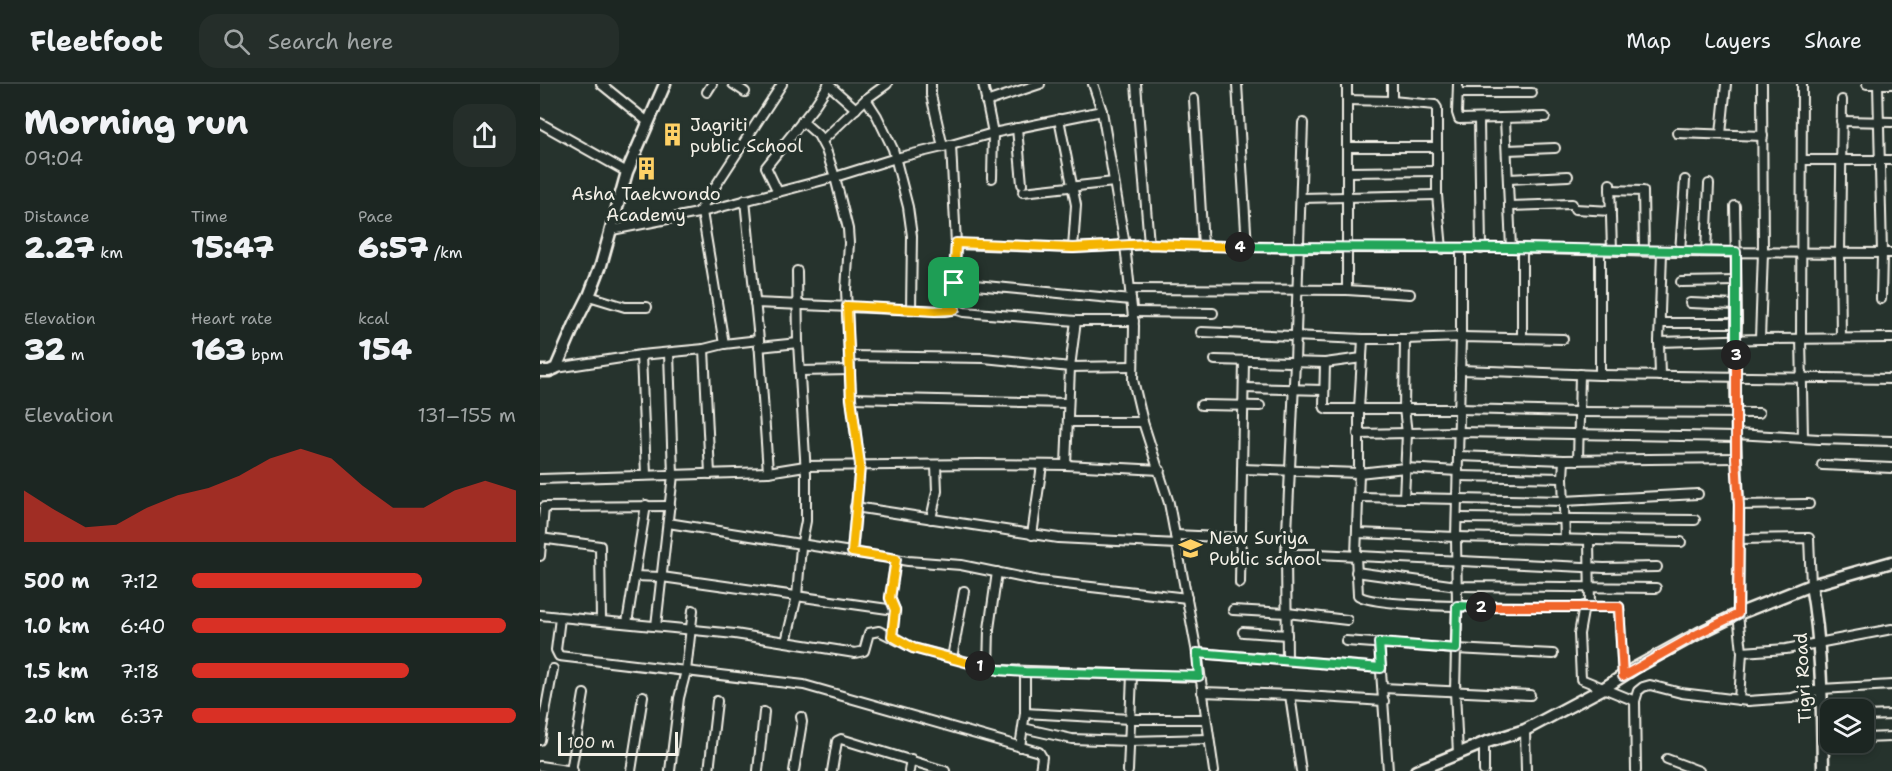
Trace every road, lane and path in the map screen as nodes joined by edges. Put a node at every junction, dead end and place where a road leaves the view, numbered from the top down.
1 (601, 84) edge
2 (665, 84) edge
3 (712, 84) edge
4 (733, 84) edge
5 (782, 84) edge
6 (829, 84) edge
7 (887, 84) edge
8 (931, 84) edge
9 (983, 84) edge
10 (1040, 84) edge
11 (1094, 84) edge
12 (1136, 84) edge
13 (1237, 84) edge
14 (1347, 84) edge
15 (1392, 84) edge
16 (1458, 84) edge
17 (1726, 84) edge
18 (1762, 84) edge
19 (1802, 84) edge
20 (1867, 84) edge
21 (1878, 84) edge
22 (1892, 84) edge
23 (707, 92) dead end
24 (745, 92) dead end
25 (1458, 93) junction
26 (1532, 93) dead end
27 (866, 99) junction
28 (1194, 99) dead end
29 (1347, 100) junction
30 (1842, 100) dead end
31 (1392, 101) junction
32 (986, 102) junction
33 (856, 109) junction
34 (1102, 111) junction
35 (1545, 117) dead end
36 (1059, 119) junction
37 (1506, 119) junction
38 (1479, 120) junction
39 (1841, 120) junction
40 (802, 121) junction
41 (648, 122) junction
42 (1878, 122) junction
43 (1892, 122) edge
44 (540, 123) edge
45 (1303, 123) dead end
46 (1017, 128) junction
47 (993, 133) junction
48 (1677, 133) dead end
49 (1721, 134) junction
50 (1763, 136) junction
51 (822, 141) junction
52 (947, 146) junction
53 (1347, 147) junction
54 (1437, 147) junction
55 (1555, 148) dead end
56 (1507, 150) junction
57 (896, 158) junction
58 (1802, 160) junction
59 (1841, 160) junction
60 (1880, 160) junction
61 (1892, 160) edge
62 (1437, 171) junction
63 (627, 172) junction
64 (1347, 172) junction
65 (1568, 176) dead end
66 (835, 177) junction
67 (992, 178) dead end
68 (1509, 179) junction
69 (1685, 180) dead end
70 (1114, 182) junction
71 (1709, 184) dead end
72 (1073, 188) junction
73 (778, 192) junction
74 (1437, 195) junction
75 (1347, 196) junction
76 (1301, 198) junction
77 (745, 200) junction
78 (1509, 206) junction
79 (1735, 206) dead end
80 (1611, 211) junction
81 (700, 213) junction
82 (612, 230) junction
83 (956, 243) junction
84 (1149, 244) junction
85 (1125, 245) junction
86 (1203, 246) junction
87 (1247, 247) junction
88 (1348, 247) junction
89 (1073, 248) junction
90 (1299, 248) junction
91 (1511, 248) junction
92 (1442, 249) junction
93 (1461, 249) junction
94 (1481, 249) junction
95 (1522, 249) junction
96 (1600, 250) junction
97 (1612, 250) junction
98 (1644, 251) junction
99 (1662, 252) junction
100 (1680, 252) junction
101 (1706, 252) junction
102 (1736, 252) junction
103 (1762, 252) junction
104 (1801, 252) junction
105 (1840, 253) junction
106 (1882, 253) junction
107 (1892, 253) edge
108 (797, 271) dead end
109 (1736, 281) junction
110 (1681, 282) dead end
111 (954, 283) junction
112 (1130, 289) junction
113 (1298, 290) junction
114 (1347, 290) junction
115 (1410, 294) dead end
116 (589, 296) junction
117 (1881, 299) dead end
118 (1131, 300) junction
119 (755, 303) junction
120 (1690, 303) dead end
121 (797, 304) junction
122 (1736, 305) junction
123 (847, 306) junction
124 (647, 307) dead end
125 (955, 309) junction
126 (910, 310) junction
127 (1133, 312) junction
128 (1213, 313) dead end
129 (1076, 321) junction
130 (1134, 321) junction
131 (1737, 322) junction
132 (1661, 323) junction
133 (1201, 332) dead end
134 (1296, 335) junction
135 (1461, 337) junction
136 (1522, 338) junction
137 (1801, 338) junction
138 (1841, 338) junction
139 (1892, 338) edge
140 (1363, 339) junction
141 (1406, 339) junction
142 (1563, 339) dead end
143 (1760, 339) junction
144 (1737, 340) junction
145 (1659, 342) junction
146 (724, 344) junction
147 (759, 344) junction
148 (798, 344) junction
149 (704, 349) junction
150 (669, 353) junction
151 (641, 355) junction
152 (849, 356) junction
153 (1362, 358) junction
154 (1215, 360) dead end
155 (1244, 361) junction
156 (1295, 362) junction
157 (1325, 363) junction
158 (1132, 366) junction
159 (1070, 367) junction
160 (556, 368) junction
161 (850, 370) junction
162 (1460, 370) junction
163 (540, 371) edge
164 (800, 371) junction
165 (1580, 374) junction
166 (1600, 375) junction
167 (1660, 376) junction
168 (1734, 378) junction
169 (1801, 379) junction
170 (1892, 379) edge
171 (1244, 388) junction
172 (1294, 390) junction
173 (1324, 390) junction
174 (851, 398) junction
175 (1068, 403) junction
176 (1201, 405) dead end
177 (1243, 405) junction
178 (1260, 406) dead end
179 (1404, 409) junction
180 (1459, 409) junction
181 (1359, 410) junction
182 (1578, 412) junction
183 (1736, 413) junction
184 (1759, 413) dead end
185 (1069, 422) junction
186 (1143, 422) junction
187 (1458, 432) junction
188 (1407, 433) junction
189 (1359, 434) junction
190 (1578, 435) junction
191 (1736, 436) junction
192 (1803, 438) junction
193 (1892, 441) edge
194 (1458, 456) junction
195 (1736, 458) junction
196 (1564, 460) junction
197 (1578, 460) junction
198 (860, 465) junction
199 (936, 465) junction
200 (1042, 465) junction
201 (1066, 465) junction
202 (1822, 465) dead end
203 (805, 466) junction
204 (1405, 468) junction
205 (1892, 468) edge
206 (1242, 469) junction
207 (1160, 470) junction
208 (1291, 470) junction
209 (768, 472) junction
210 (1359, 473) junction
211 (1458, 473) junction
212 (710, 474) junction
213 (646, 475) junction
214 (673, 475) junction
215 (1563, 478) junction
216 (540, 479) edge
217 (1698, 494) dead end
218 (1359, 497) junction
219 (1404, 498) junction
220 (1458, 500) junction
221 (1564, 501) junction
222 (1809, 504) dead end
223 (646, 505) junction
224 (1739, 505) junction
225 (670, 506) junction
226 (542, 507) edge
227 (855, 507) junction
228 (1457, 518) junction
229 (931, 519) junction
230 (1564, 519) junction
231 (1695, 520) dead end
232 (668, 523) junction
233 (1357, 533) junction
234 (1032, 535) junction
235 (1175, 535) junction
236 (1456, 537) junction
237 (541, 538) edge
238 (1241, 538) junction
239 (1565, 539) junction
240 (1589, 539) junction
241 (1739, 539) junction
242 (1681, 542) dead end
243 (802, 544) junction
244 (1177, 544) junction
245 (852, 552) junction
246 (1286, 554) junction
247 (540, 556) edge
248 (1356, 556) junction
249 (896, 559) junction
250 (1457, 561) junction
251 (1892, 562) edge
252 (1590, 567) junction
253 (1657, 567) dead end
254 (997, 572) junction
255 (1356, 573) junction
256 (634, 576) junction
257 (662, 577) junction
258 (1240, 583) dead end
259 (1811, 585) junction
260 (1457, 586) junction
261 (1590, 588) junction
262 (1656, 588) dead end
263 (964, 591) dead end
264 (797, 596) junction
265 (1187, 598) junction
266 (1457, 606) junction
267 (1587, 606) junction
268 (693, 610) dead end
269 (895, 610) junction
270 (1233, 610) dead end
271 (1287, 613) junction
272 (1738, 614) junction
273 (540, 615) edge
274 (560, 618) junction
275 (601, 620) junction
276 (1347, 620) dead end
277 (627, 623) junction
278 (656, 626) junction
279 (690, 629) junction
280 (1892, 629) edge
281 (1243, 632) dead end
282 (1287, 635) junction
283 (892, 636) junction
284 (1346, 640) dead end
285 (786, 642) junction
286 (1379, 643) junction
287 (1818, 644) junction
288 (1456, 649) junction
289 (1742, 652) junction
290 (1197, 653) junction
291 (1553, 654) dead end
292 (952, 658) junction
293 (1287, 660) junction
294 (1381, 668) junction
295 (553, 669) dead end
296 (988, 669) junction
297 (686, 671) junction
298 (1025, 672) junction
299 (1132, 675) junction
300 (1199, 676) junction
301 (1623, 676) junction
302 (1892, 685) edge
303 (1383, 688) junction
304 (1604, 688) junction
305 (1821, 689) junction
306 (1455, 691) junction
307 (1202, 692) junction
308 (584, 694) dead end
309 (1290, 695) junction
310 (1530, 695) dead end
311 (643, 696) dead end
312 (1823, 699) edge
313 (1739, 700) junction
314 (717, 701) dead end
315 (1384, 701) junction
316 (1635, 701) junction
317 (764, 712) dead end
318 (1025, 712) junction
319 (1892, 715) edge
320 (1874, 716) edge
321 (801, 717) dead end
322 (1130, 720) junction
323 (1206, 720) junction
324 (1023, 728) junction
325 (1525, 730) junction
326 (1892, 737) edge
327 (1874, 738) edge
328 (1209, 739) junction
329 (540, 740) edge
330 (1129, 741) junction
331 (1484, 743) junction
332 (1020, 747) junction
333 (1825, 753) edge
334 (1458, 754) junction
335 (911, 759) junction
336 (1667, 759) dead end
337 (540, 766) edge
338 (572, 771) edge
339 (631, 771) edge
340 (670, 771) edge
341 (709, 771) edge
342 (758, 771) edge
343 (794, 771) edge
344 (832, 771) edge
345 (909, 771) edge
346 (945, 771) edge
347 (1040, 771) edge
348 (1128, 771) edge
349 (1214, 771) edge
350 (1301, 771) edge
351 (1388, 771) edge
352 (1416, 771) edge
353 (1484, 771) edge
354 (1526, 771) edge
355 (1636, 771) edge
356 (1699, 771) edge
357 (1823, 771) edge

1 - 41 street
2 - 41 street
3 - 23 street
4 - 24 street
5 - 81 street
6 - 33 street
6 - 40 street
7 - 27 street
8 - 52 street
9 - 32 street
10 - 32 street
11 - 34 street
12 - 84 street
13 - 87 street
14 - 29 street
15 - 31 street
16 - 25 street
17 - 49 street
18 - 50 street
19 - 58 street
20 - 21 street
21 - 22 street
21 - 42 street
25 - 26 street
25 - 38 street
27 - 33 street
27 - 57 street
28 - 86 street
29 - 31 street
29 - 53 street
30 - 39 street
31 - 54 street
32 - 47 street
33 - 51 street
34 - 36 street
34 - 70 street
35 - 37 street
36 - 46 street
36 - 72 street
37 - 38 street
37 - 56 street
38 - 94 street
39 - 42 street
39 - 59 street
40 - 51 street
40 - 73 street
41 - 63 street
42 - 43 street
42 - 60 street
44 - 63 street
45 - 76 street
46 - 47 street
46 - 72 street
47 - 52 street
47 - 67 street
48 - 49 street
49 - 50 street
50 - 103 street
51 - 66 street
52 - 57 street
52 - 83 street
53 - 54 street
53 - 64 street
54 - 62 street
55 - 56 street
56 - 68 street
57 - 66 street
57 - 126 street
58 - 59 street
58 - 104 street
59 - 60 street
59 - 105 street
60 - 61 street
60 - 106 street
62 - 64 street
62 - 74 street
63 - 82 street
64 - 75 street
65 - 68 street
66 - 73 street
66 - 123 street
68 - 78 street
69 - 100 street
70 - 72 street
70 - 85 street
71 - 101 street
72 - 89 street
73 - 77 street
74 - 75 street
74 - 92 street
75 - 76 street
75 - 88 street
76 - 90 street
77 - 81 street
77 - 119 street
78 - 80 street
78 - 91 street
79 - 102 street
80 - 97 street
80 - 98 street
81 - 82 street
81 - 146 street
82 - 116 street
83 - 89 street
83 - 111 street
84 - 85 street
84 - 86 street
85 - 89 street
85 - 112 street
86 - 87 street
87 - 90 street
88 - 90 street
88 - 92 street
88 - 114 street
90 - 113 street
91 - 94 street
91 - 95 street
92 - 93 street
93 - 94 street
93 - 135 street
95 - 96 street
95 - 136 street
96 - 97 street
96 - 166 street
97 - 98 street
98 - 99 street
99 - 100 street
99 - 132 street
100 - 101 street
101 - 102 street
102 - 103 street
102 - 109 street
103 - 104 street
103 - 143 street
104 - 105 street
104 - 137 street
105 - 106 street
105 - 138 street
106 - 107 street
106 - 117 street
108 - 121 street
109 - 110 street
109 - 122 street
111 - 118 street
111 - 125 street
112 - 113 street
112 - 118 street
113 - 114 street
113 - 134 street
114 - 115 street
116 - 124 street
116 - 160 street
118 - 127 street
119 - 121 street
119 - 147 street
120 - 122 street
121 - 123 street
121 - 148 street
122 - 131 street
123 - 126 street
123 - 152 street
125 - 126 street
125 - 129 street
127 - 128 street
127 - 130 street
129 - 130 street
129 - 159 street
130 - 158 street
131 - 132 street
131 - 144 street
132 - 145 street
133 - 134 street
134 - 140 street
134 - 156 street
135 - 136 street
135 - 141 street
135 - 162 street
136 - 142 street
137 - 138 street
137 - 143 street
137 - 169 street
138 - 139 street
140 - 141 street
140 - 153 street
141 - 179 street
143 - 144 street
144 - 145 street
144 - 168 street
145 - 167 street
146 - 147 street
146 - 149 street
147 - 148 street
147 - 209 street
148 - 164 street
149 - 150 street
149 - 212 street
150 - 151 street
150 - 214 street
151 - 160 street
151 - 213 street
152 - 159 street
152 - 161 street
153 - 157 street
153 - 181 street
154 - 155 street
155 - 156 street
155 - 171 street
156 - 157 street
156 - 172 street
157 - 173 street
158 - 159 street
158 - 186 street
159 - 175 street
160 - 163 street
161 - 164 street
161 - 174 street
162 - 165 street
162 - 180 street
164 - 203 street
165 - 166 street
165 - 182 street
166 - 167 street
167 - 168 street
168 - 169 street
168 - 183 street
169 - 170 street
169 - 192 street
171 - 172 street
171 - 177 street
172 - 173 street
172 - 208 street
173 - 181 street
174 - 175 street
174 - 198 street
175 - 185 street
176 - 177 street
177 - 178 street
177 - 206 street
179 - 180 street
179 - 181 street
179 - 188 street
180 - 182 street
180 - 187 street
181 - 189 street
182 - 183 street
182 - 190 street
183 - 184 street
183 - 191 street
185 - 186 street
185 - 201 street
186 - 207 street
187 - 188 street
187 - 190 street
187 - 194 street
188 - 189 street
188 - 204 street
189 - 210 street
190 - 191 street
190 - 197 street
191 - 192 street
191 - 195 street
192 - 193 street
194 - 196 street
194 - 211 street
195 - 197 street
195 - 224 street
196 - 197 street
196 - 215 street
198 - 199 street
198 - 203 street
198 - 227 street
199 - 200 street
199 - 229 street
200 - 201 street
200 - 234 street
201 - 207 street
202 - 205 street
203 - 209 street
203 - 243 street
204 - 210 street
204 - 211 street
204 - 219 street
206 - 208 street
206 - 238 street
207 - 235 street
208 - 210 street
208 - 246 street
209 - 212 street
210 - 218 street
211 - 215 street
211 - 220 street
212 - 214 street
213 - 214 street
213 - 216 street
214 - 225 street
215 - 221 street
217 - 221 street
218 - 219 street
218 - 233 street
219 - 220 street
220 - 221 street
220 - 228 street
221 - 230 street
222 - 224 street
223 - 225 street
223 - 226 street
223 - 256 street
224 - 241 street
225 - 232 street
226 - 237 street
227 - 229 street
227 - 245 street
228 - 230 street
228 - 236 street
229 - 234 street
230 - 231 street
230 - 239 street
232 - 243 street
232 - 257 street
233 - 236 street
233 - 248 street
234 - 244 street
235 - 238 street
235 - 244 street
236 - 239 street
236 - 250 street
237 - 247 street
237 - 275 street
238 - 258 street
239 - 240 street
240 - 242 street
240 - 252 street
241 - 259 street
241 - 272 street
243 - 245 street
243 - 264 street
244 - 265 street
245 - 249 street
246 - 248 street
246 - 271 street
248 - 250 street
248 - 255 street
249 - 254 street
249 - 269 street
250 - 252 street
250 - 260 street
251 - 259 street
252 - 253 street
252 - 261 street
254 - 265 street
254 - 296 street
255 - 260 street
255 - 266 street
256 - 257 street
256 - 277 street
257 - 264 street
257 - 278 street
259 - 272 street
259 - 287 street, Tigri Road
260 - 261 street
260 - 266 street
261 - 262 street
261 - 267 street
263 - 292 street
264 - 269 street
264 - 285 street
265 - 290 street
266 - 267 street
266 - 288 street
267 - 301 street
267 - 304 street
268 - 279 street
269 - 283 street
270 - 271 street
271 - 276 street
271 - 282 street
272 - 289 street
272 - 301 street
273 - 274 street
274 - 275 street
274 - 297 street
275 - 277 street
277 - 278 street
278 - 279 street
279 - 285 street
279 - 297 street
280 - 287 street
281 - 282 street
282 - 293 street
283 - 285 street
283 - 292 street
284 - 286 street
286 - 288 street
286 - 294 street
287 - 289 street
287 - 305 street, Tigri Road
288 - 291 street
288 - 306 street
289 - 313 street
290 - 293 street
290 - 300 street
292 - 296 street
293 - 294 street
294 - 303 street
295 - 329 street
296 - 298 street
297 - 332 street
297 - 340 street
298 - 299 street
298 - 318 street
299 - 300 street
299 - 322 street
300 - 307 street
301 - 304 street
302 - 305 street
303 - 306 street
303 - 315 street
304 - 316 street
304 - 325 street
305 - 312 street, Tigri Road
305 - 313 street
306 - 310 street
306 - 334 street
307 - 309 street
307 - 323 street
308 - 338 street
309 - 315 street
309 - 350 street
311 - 339 street
313 - 316 street
314 - 341 street
315 - 351 street
316 - 355 street
317 - 342 street
318 - 322 street
318 - 324 street
319 - 320 street
321 - 343 street
322 - 323 street
322 - 330 street
323 - 328 street
324 - 330 street
324 - 332 street
325 - 331 street
325 - 354 street
326 - 327 street
328 - 330 street
328 - 349 street
330 - 348 street
331 - 334 street
331 - 353 street
332 - 347 street
333 - 357 street, Tigri Road
334 - 352 street
335 - 344 street
335 - 345 street
335 - 346 street
336 - 356 street
337 - 338 street

